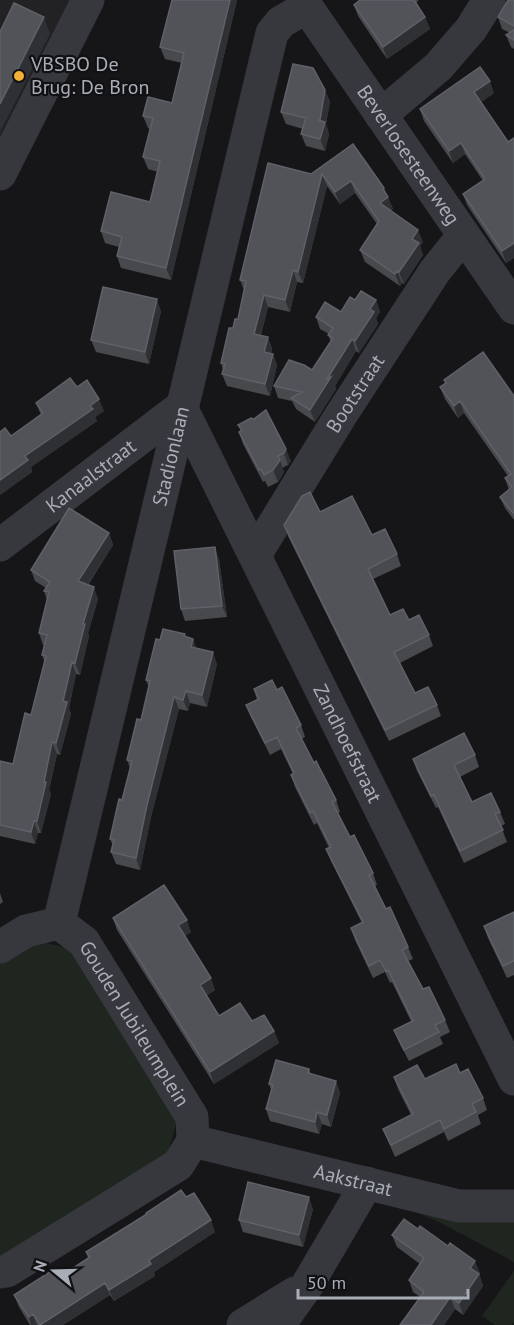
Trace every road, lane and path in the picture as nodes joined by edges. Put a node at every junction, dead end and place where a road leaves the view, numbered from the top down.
1 (88, 0) edge
2 (489, 0) edge
3 (304, 3) edge
4 (381, 115) junction
5 (0, 174) edge
6 (464, 236) junction
7 (514, 308) edge
8 (181, 407) junction
9 (0, 545) edge
10 (255, 555) junction
11 (59, 923) junction
12 (0, 947) edge
13 (514, 1079) edge
14 (193, 1141) junction
15 (367, 1183) junction
16 (514, 1206) edge
17 (0, 1272) edge
18 (306, 1287) junction
19 (243, 1325) edge
20 (279, 1325) edge

1 - 5 street
2 - 4 street
3 - 4 street, Beverlosesteenweg
3 - 8 street, Stadionlaan
4 - 6 street, Beverlosesteenweg
6 - 7 street, Beverlosesteenweg
6 - 10 street, Bootstraat
8 - 9 street, Kanaalstraat
8 - 10 street, Zandhoefstraat
8 - 11 street, Stadionlaan
10 - 13 street, Zandhoefstraat
11 - 12 street
11 - 14 street, Gouden Jubileumplein
14 - 15 street, Aakstraat
14 - 17 street
15 - 16 street, Aakstraat
15 - 18 street
18 - 19 street
18 - 20 street

